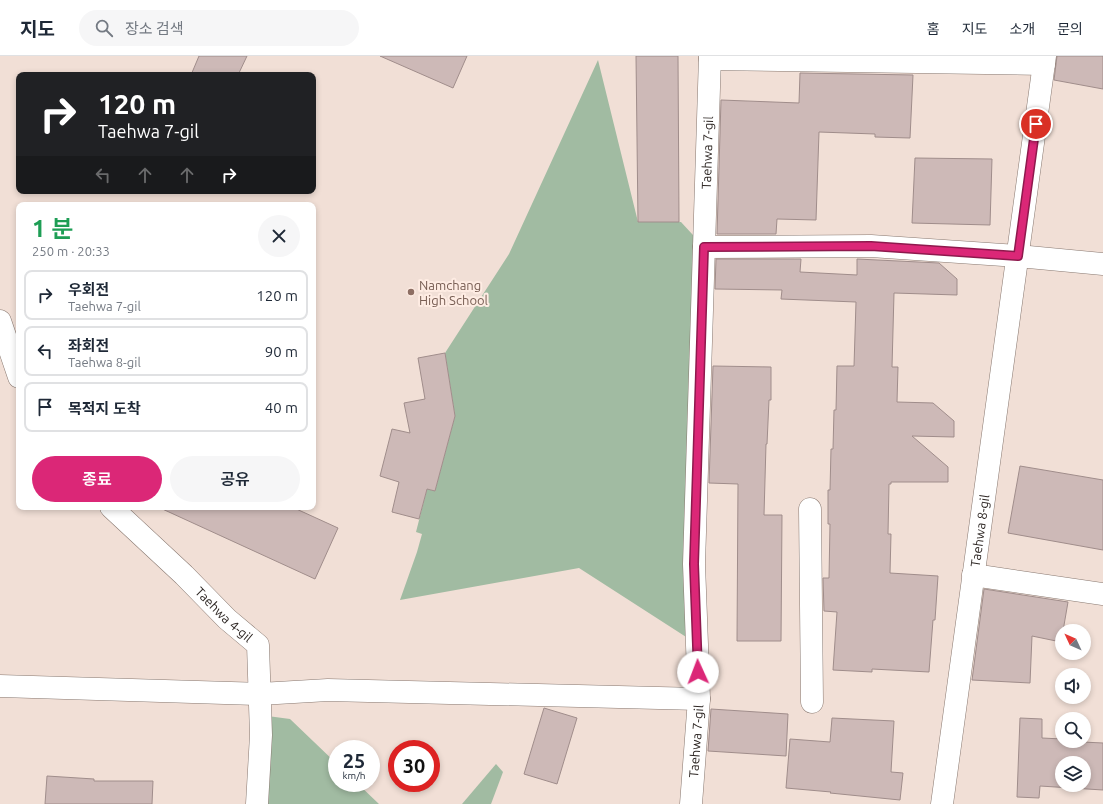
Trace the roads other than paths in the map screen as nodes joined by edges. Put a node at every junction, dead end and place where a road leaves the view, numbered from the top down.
1 (710, 58) edge
2 (1045, 60) edge
3 (704, 247) junction
4 (1018, 256) junction
5 (1103, 264) edge
6 (0, 321) edge
7 (16, 368) edge
8 (810, 509) dead end
9 (114, 510) edge
10 (974, 575) junction
11 (1103, 594) edge
12 (0, 686) edge
13 (260, 694) junction
14 (699, 699) junction
15 (812, 702) dead end
16 (257, 804) edge
17 (691, 804) edge
18 (942, 804) edge

1 - 2 street, Taehwa 7-gil
1 - 3 street, Taehwa 7-gil
2 - 4 street, Taehwa 8-gil
3 - 4 street
3 - 14 street, Taehwa 7-gil
4 - 5 street
4 - 10 street, Taehwa 8-gil
6 - 7 street
8 - 15 street
9 - 13 street, Taehwa 4-gil
10 - 11 street
10 - 18 street, Taehwa 8-gil
12 - 13 street
13 - 14 street
13 - 16 street, Taehwa 4-gil
14 - 17 street, Taehwa 7-gil

